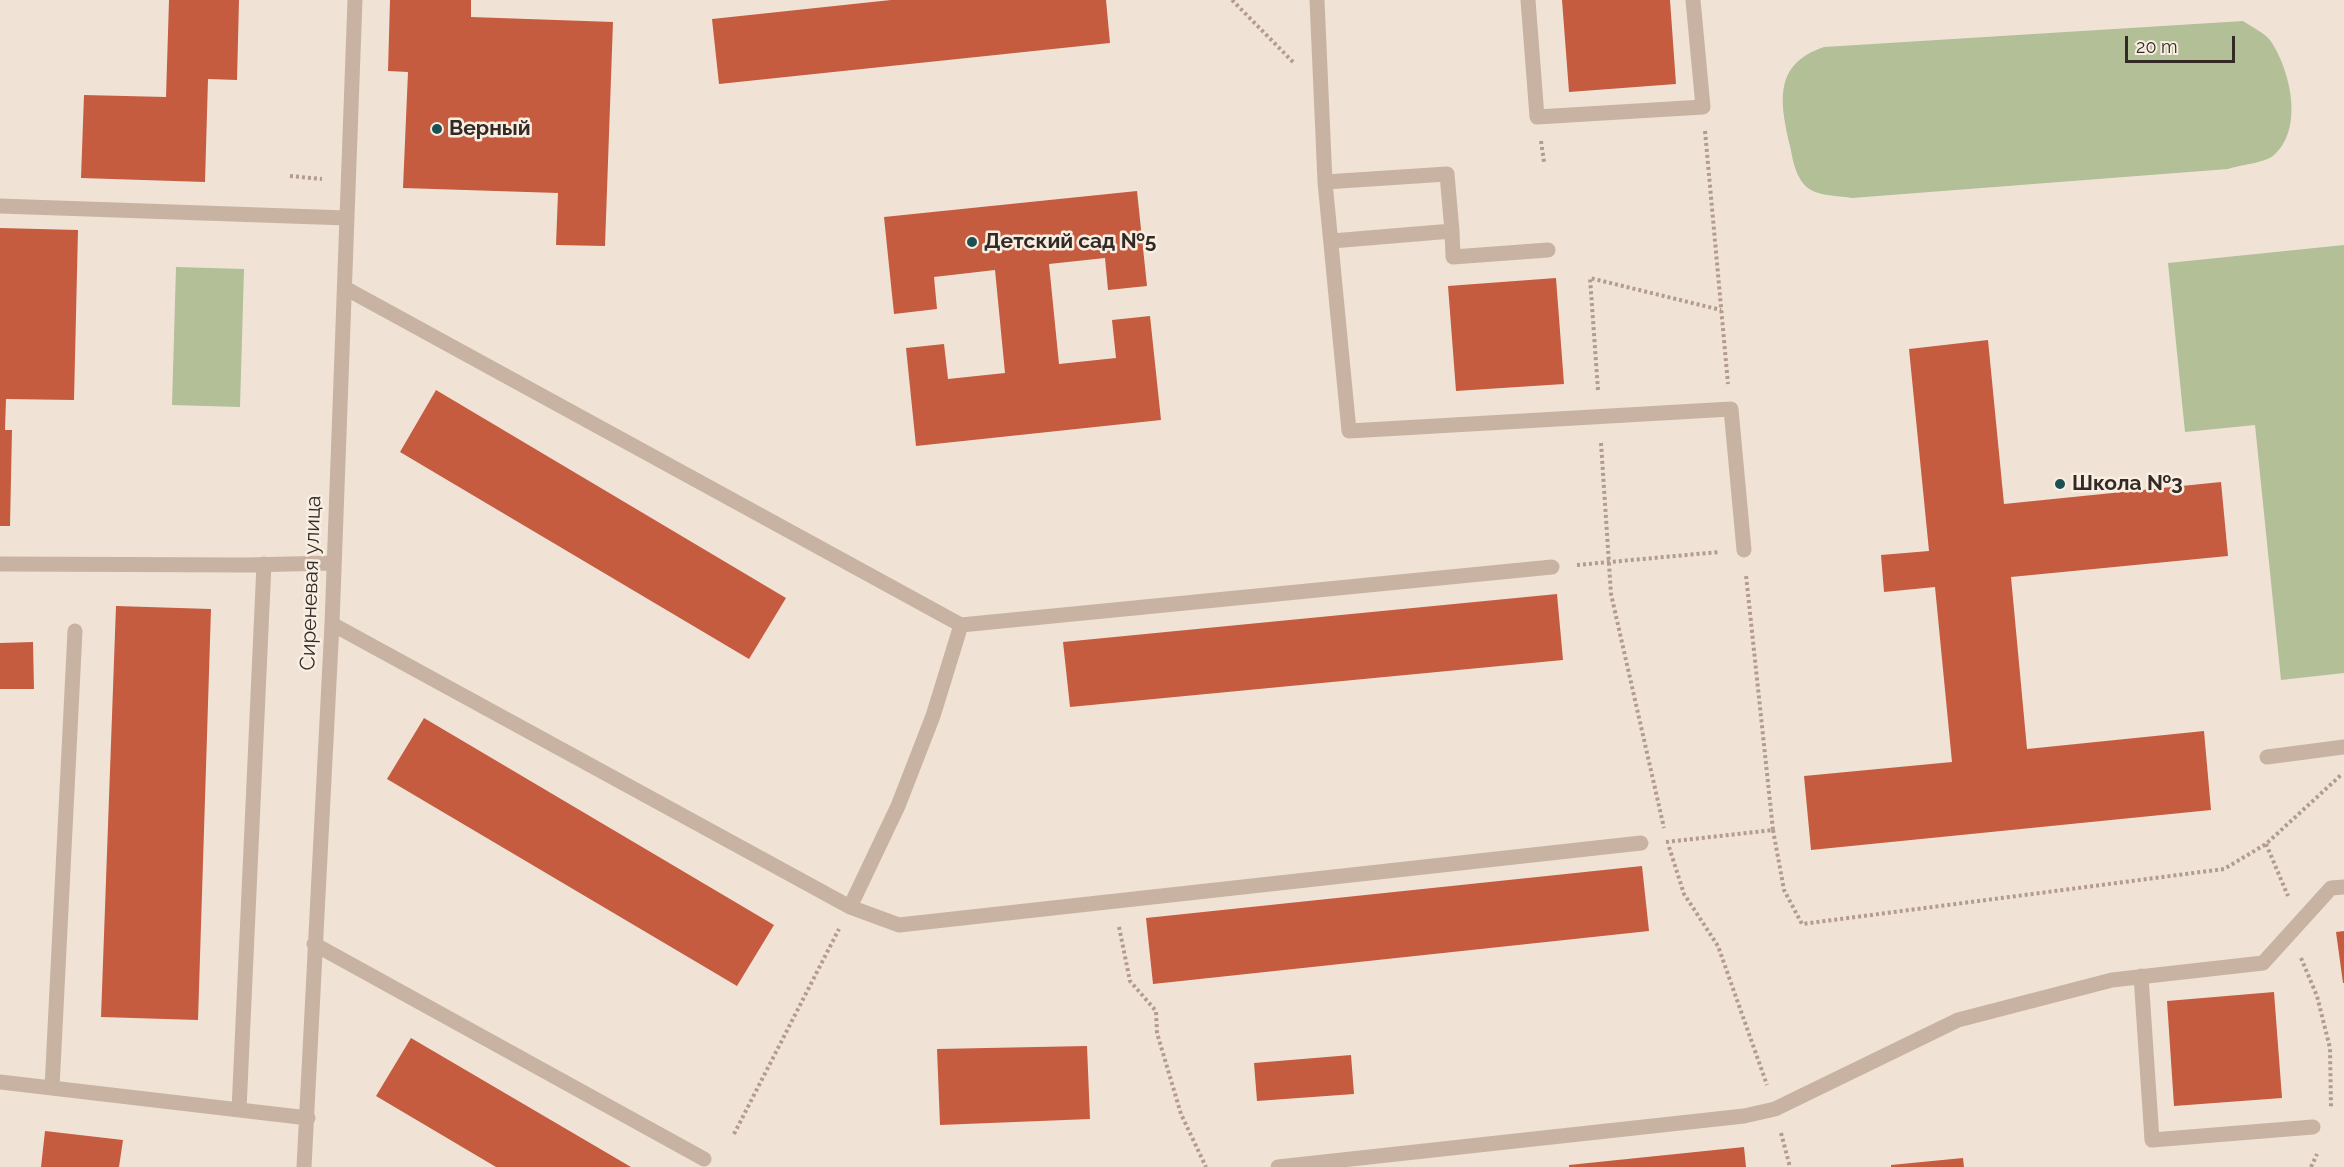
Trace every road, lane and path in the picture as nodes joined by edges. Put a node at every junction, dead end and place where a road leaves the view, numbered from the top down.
1 (355, 0) edge
2 (1232, 0) edge
3 (1317, 0) edge
4 (1528, 0) edge
5 (1693, 0) edge
6 (1298, 67) dead end
7 (1703, 107) junction
8 (1325, 182) junction
9 (0, 206) edge
10 (347, 218) junction
11 (1452, 231) junction
12 (1332, 241) junction
13 (1548, 250) dead end
14 (345, 288) junction
15 (1721, 310) junction
16 (1731, 409) junction
17 (1600, 417) junction
18 (1744, 550) junction
19 (1609, 562) junction
20 (332, 563) junction
21 (0, 564) edge
22 (264, 564) junction
23 (1552, 567) joint
24 (332, 624) junction
25 (961, 626) junction
26 (75, 631) dead end
27 (2344, 747) edge
28 (2267, 757) dead end
29 (2344, 772) edge
30 (1773, 830) junction
31 (1667, 842) junction
32 (1641, 843) dead end
33 (2266, 844) junction
34 (2344, 886) edge
35 (1114, 902) junction
36 (850, 907) junction
37 (2299, 923) junction
38 (314, 944) junction
39 (2141, 976) junction
40 (1752, 1039) dead end
41 (0, 1082) edge
42 (52, 1088) junction
43 (239, 1110) junction
44 (2331, 1113) dead end
45 (308, 1118) junction
46 (2313, 1127) dead end
47 (734, 1134) dead end
48 (2321, 1146) dead end
49 (704, 1159) dead end
50 (304, 1167) edge
51 (1206, 1167) edge
52 (1278, 1167) edge
53 (2311, 1167) edge

1 - 10 street, Сиреневая улица
2 - 6 path
3 - 8 street
4 - 7 street
5 - 7 street
7 - 15 path
8 - 11 street
8 - 12 street
9 - 10 street
10 - 14 street, Сиреневая улица
11 - 12 street
11 - 13 street
12 - 17 street
14 - 20 street, Сиреневая улица
14 - 25 street
15 - 16 path
15 - 17 path
16 - 17 street
16 - 18 street
17 - 19 path
18 - 19 path
18 - 30 path
19 - 23 path
19 - 31 path
20 - 22 street
20 - 24 street, Сиреневая улица
21 - 22 street
22 - 43 street
23 - 25 street
24 - 36 street
24 - 38 street, Сиреневая улица
25 - 36 street
26 - 42 street
27 - 28 street
29 - 33 path
30 - 31 path
30 - 33 path
31 - 40 path
32 - 35 street
33 - 37 path
34 - 37 street
35 - 36 street
35 - 51 path
36 - 47 path
37 - 39 street
37 - 44 path
38 - 45 street, Сиреневая улица
38 - 49 street
39 - 46 street
39 - 52 street
41 - 42 street
42 - 43 street
43 - 45 street
45 - 50 street, Сиреневая улица
48 - 53 path

